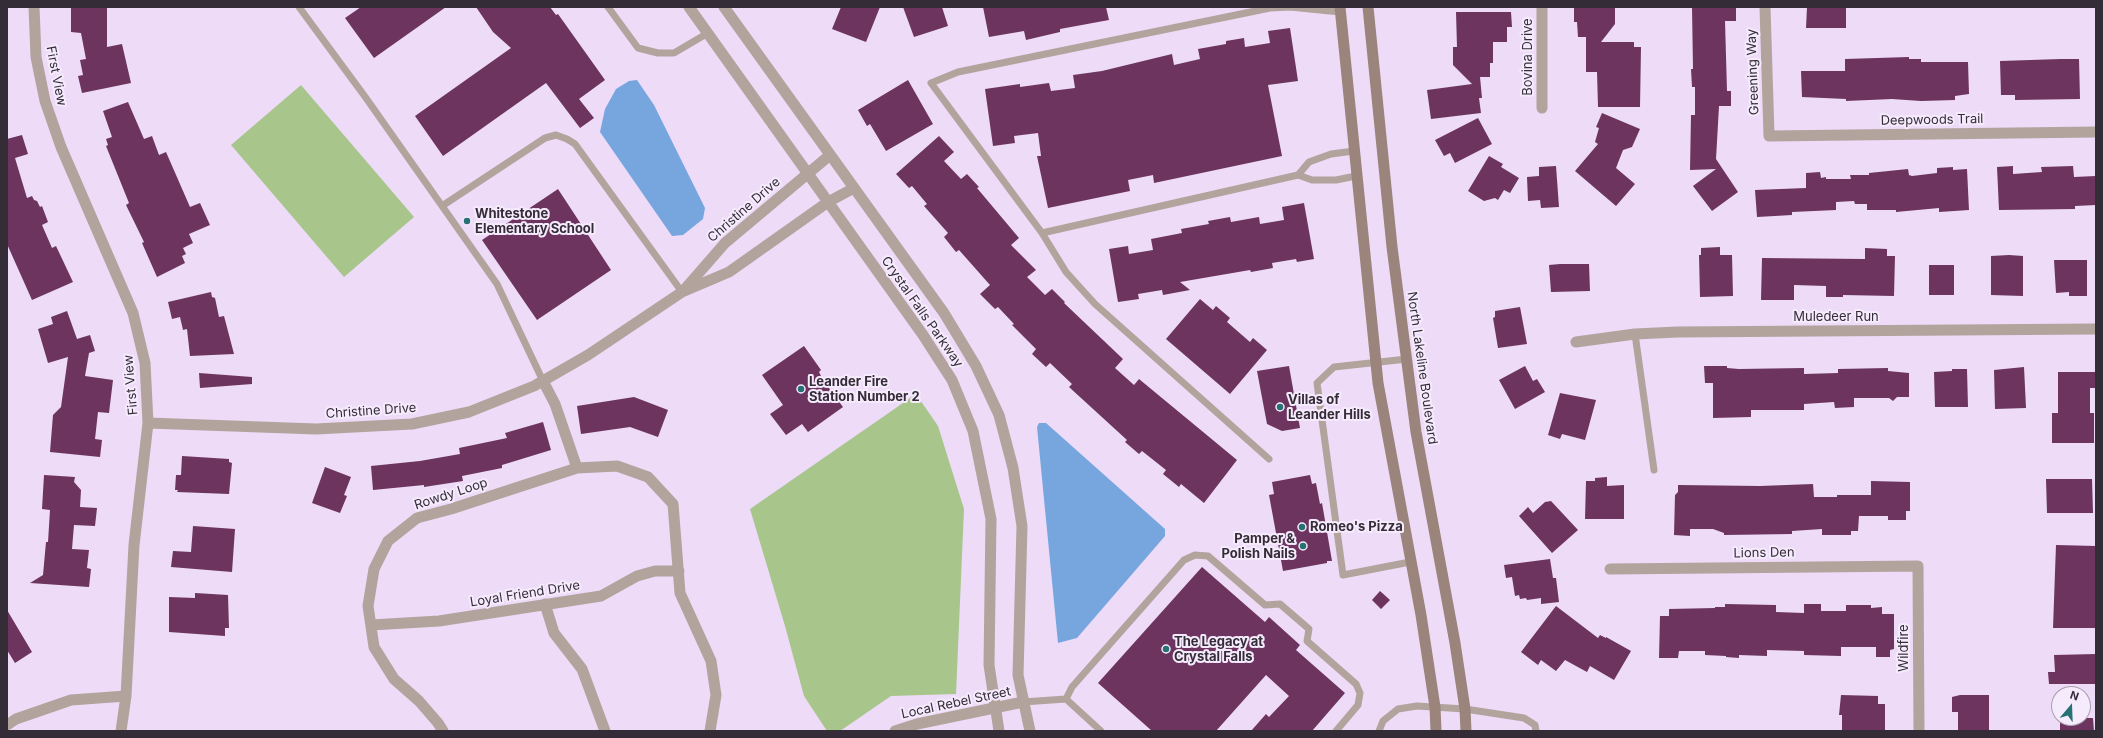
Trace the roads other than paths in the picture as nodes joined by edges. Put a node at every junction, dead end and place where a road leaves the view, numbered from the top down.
1 (34, 7) edge
2 (299, 7) edge
3 (608, 7) edge
4 (689, 7) edge
5 (724, 7) edge
6 (1368, 7) edge
7 (1542, 7) edge
8 (1765, 7) edge
9 (1340, 10) edge
10 (708, 33) junction
11 (1542, 108) dead end
12 (2096, 132) edge
13 (1769, 136) joint
14 (1354, 151) junction
15 (830, 155) junction
16 (808, 173) junction
17 (1298, 175) junction
18 (1356, 176) junction
19 (854, 188) junction
20 (828, 202) junction
21 (442, 206) junction
22 (1042, 234) junction
23 (682, 292) junction
24 (2096, 329) edge
25 (1635, 334) junction
26 (1576, 342) dead end
27 (1407, 359) junction
28 (1376, 362) junction
29 (543, 381) junction
30 (148, 423) junction
31 (1270, 459) dead end
32 (577, 468) junction
33 (1654, 470) dead end
34 (1410, 562) junction
35 (1918, 566) joint
36 (1610, 568) dead end
37 (679, 571) junction
38 (545, 604) junction
39 (371, 625) junction
40 (126, 696) junction
41 (1066, 698) junction
42 (1023, 702) junction
43 (994, 707) junction
44 (1435, 707) junction
45 (1466, 709) junction
46 (7, 725) edge
47 (121, 731) edge
48 (443, 731) edge
49 (605, 731) edge
50 (710, 731) edge
51 (895, 731) edge
52 (999, 731) edge
53 (1030, 731) edge
54 (1101, 731) edge
55 (1336, 731) edge
56 (1379, 731) edge
57 (1436, 731) edge
58 (1466, 731) edge
59 (1536, 731) edge
60 (1918, 731) edge

1 - 30 street, First View
2 - 21 lane
3 - 10 lane
4 - 10 street, Crystal Falls Parkway
5 - 15 street, Crystal Falls Parkway
6 - 27 main road, North Lakeline Boulevard
7 - 11 street, Bovina Drive
8 - 13 street, Greening Way
9 - 14 main road
9 - 22 lane
10 - 16 street, Crystal Falls Parkway
12 - 13 street, Deepwoods Trail
14 - 17 lane
14 - 18 main road
15 - 16 street, Christine Drive
15 - 19 street, Crystal Falls Parkway
16 - 20 street, Crystal Falls Parkway
16 - 23 street, Christine Drive
17 - 18 lane
17 - 22 lane
18 - 28 main road
19 - 20 street, Christine Drive
19 - 42 street, Crystal Falls Parkway
20 - 23 street, Christine Drive
20 - 43 street, Crystal Falls Parkway
21 - 23 lane
21 - 29 lane
22 - 31 lane
23 - 29 street, Christine Drive
24 - 25 street, Muledeer Run
25 - 26 street, Muledeer Run
25 - 33 lane
27 - 28 lane
27 - 45 main road, North Lakeline Boulevard
28 - 34 main road
28 - 34 lane
29 - 30 street, Christine Drive
29 - 32 street
30 - 40 street, First View
32 - 37 street, Rowdy Loop
32 - 39 street, Rowdy Loop
34 - 44 main road
35 - 36 street, Lions Den
35 - 60 street, Wildfire
37 - 38 street, Loyal Friend Drive
37 - 50 street, Rowdy Loop
38 - 39 street, Loyal Friend Drive
38 - 49 street
39 - 48 street, Rowdy Loop
40 - 46 street
40 - 47 street, First View
41 - 42 lane
41 - 54 lane
41 - 55 lane
42 - 43 street, Local Rebel Street
42 - 53 street, Crystal Falls Parkway
43 - 51 street, Local Rebel Street
43 - 52 street, Crystal Falls Parkway
44 - 45 lane
44 - 56 lane
44 - 57 main road
45 - 58 main road, North Lakeline Boulevard
45 - 59 lane

